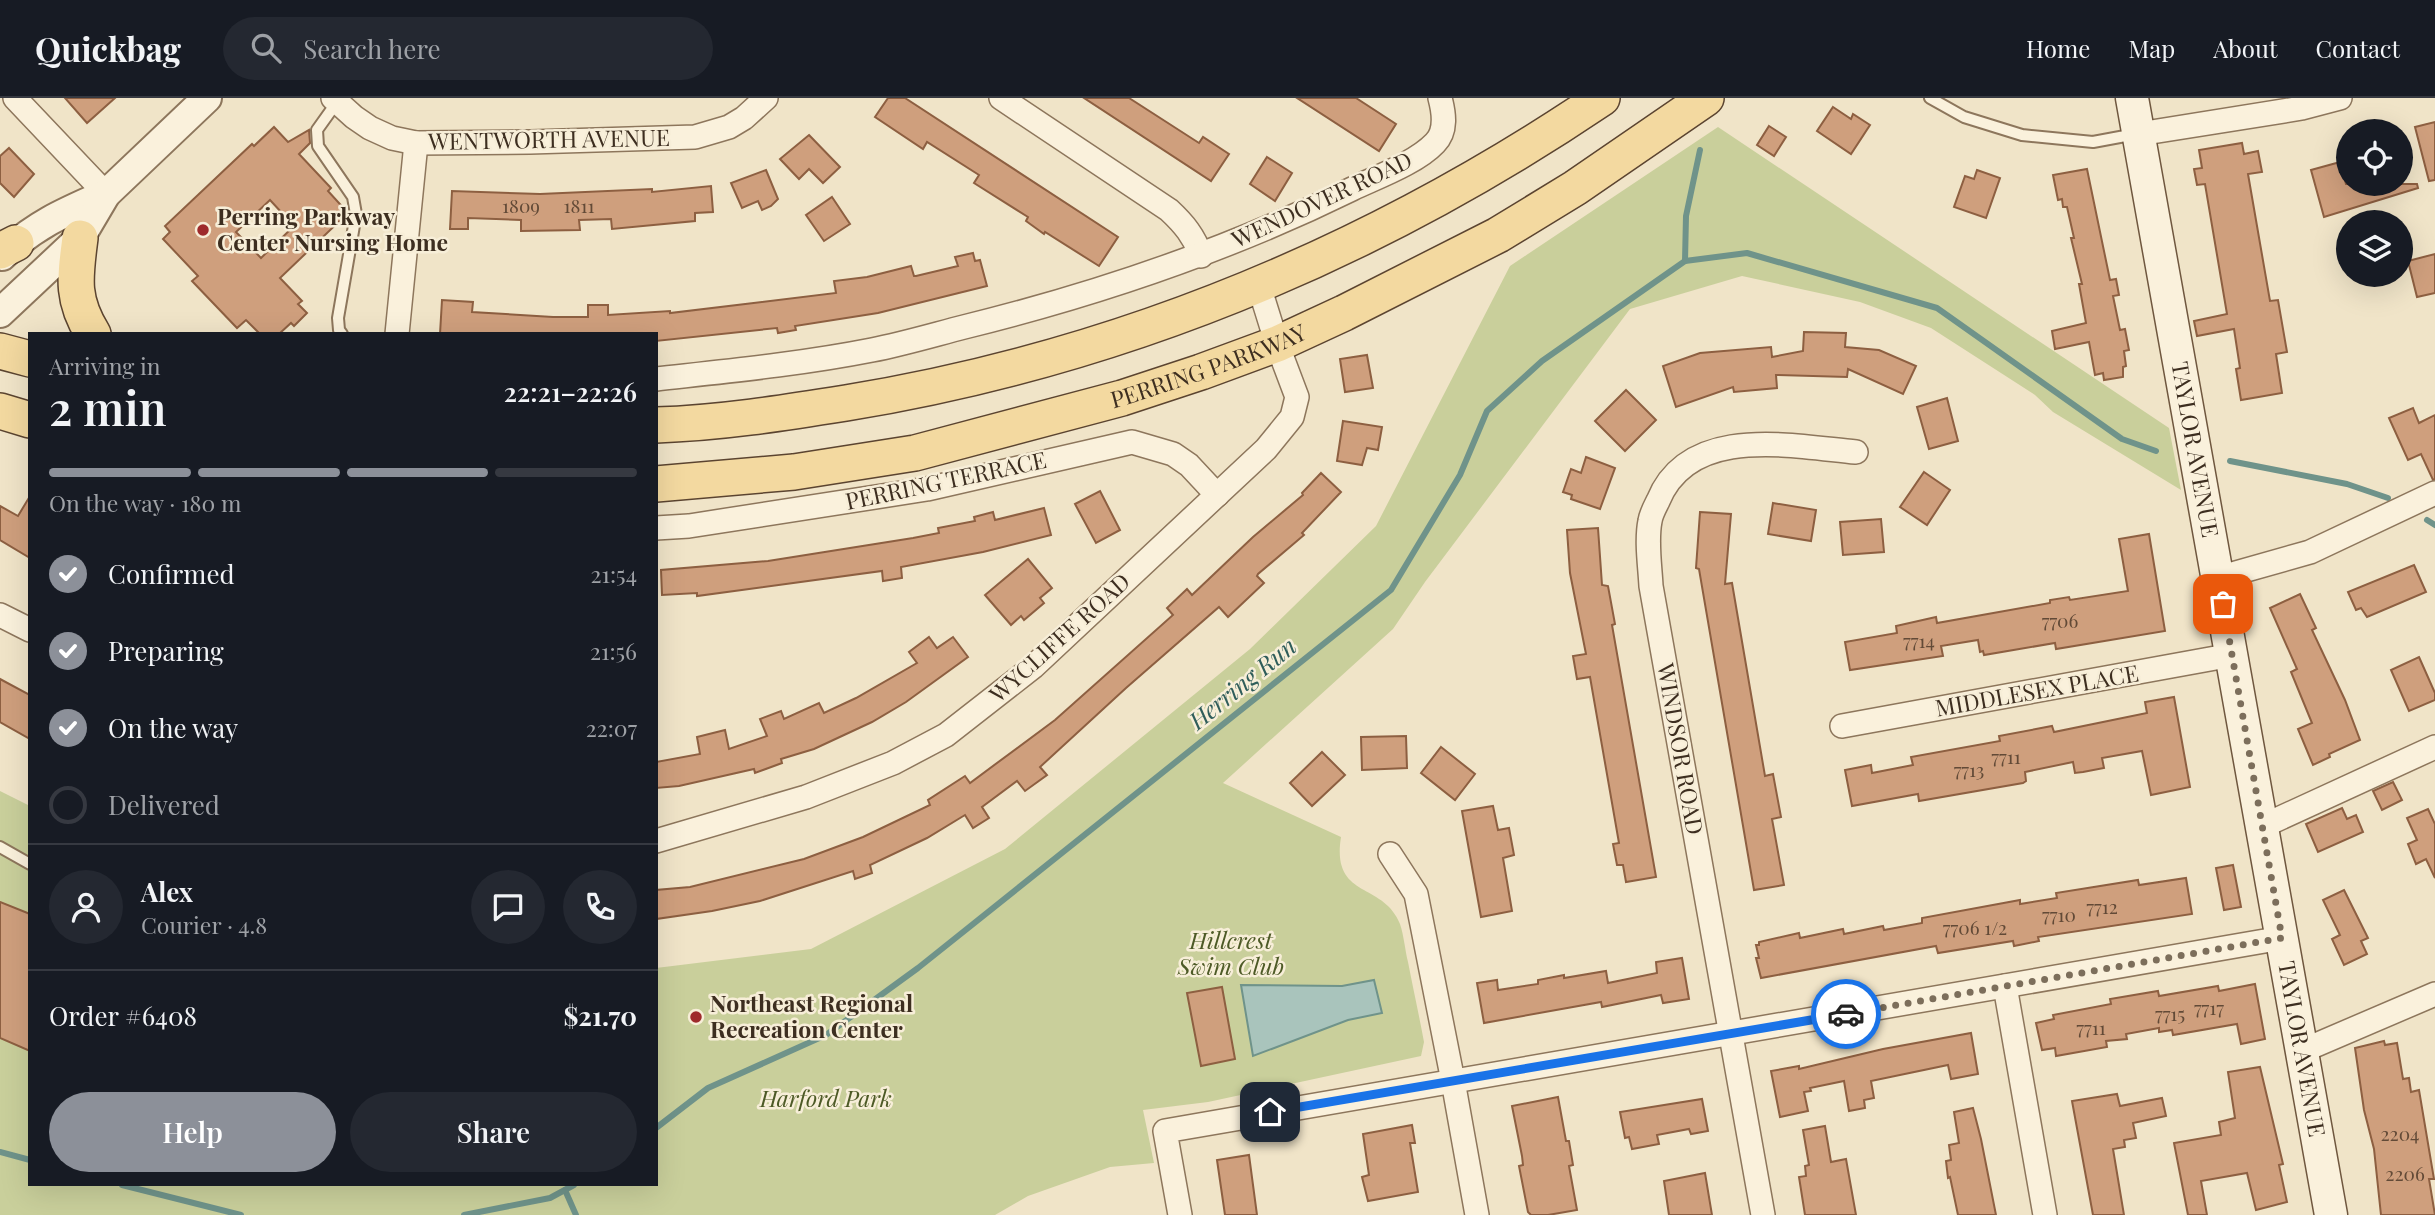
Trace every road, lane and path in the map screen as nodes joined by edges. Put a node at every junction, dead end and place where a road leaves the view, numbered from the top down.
1 (15, 98) edge
2 (207, 98) edge
3 (766, 98) edge
4 (1001, 98) edge
5 (1440, 98) edge
6 (1602, 98) edge
7 (1706, 98) edge
8 (1930, 98) edge
9 (2133, 98) edge
10 (2340, 98) edge
11 (335, 100) edge
12 (2139, 134) junction
13 (416, 143) junction
14 (106, 194) junction
15 (80, 238) junction
16 (5, 250) edge
17 (1201, 256) junction
18 (1259, 286) junction
19 (0, 313) edge
20 (92, 332) edge
21 (340, 332) edge
22 (397, 332) edge
23 (1277, 344) junction
24 (0, 351) edge
25 (28, 358) edge
26 (658, 379) edge
27 (0, 411) edge
28 (28, 419) edge
29 (658, 425) edge
30 (1856, 452) dead end
31 (658, 484) edge
32 (2435, 493) edge
33 (1216, 495) junction
34 (658, 528) edge
35 (2218, 578) junction
36 (0, 615) edge
37 (28, 629) edge
38 (2232, 655) junction
39 (1842, 726) dead end
40 (2435, 747) edge
41 (2263, 826) junction
42 (658, 840) edge
43 (0, 848) edge
44 (1390, 853) dead end
45 (28, 863) edge
46 (2282, 938) junction
47 (2005, 986) junction
48 (2435, 994) edge
49 (1731, 1033) junction
50 (2302, 1051) junction
51 (1453, 1081) junction
52 (1180, 1215) edge
53 (1477, 1215) edge
54 (1763, 1215) edge
55 (2045, 1215) edge
56 (2331, 1215) edge

1 - 14 street
2 - 14 street
3 - 13 street, WENTWORTH AVENUE
4 - 17 street
5 - 17 street, WENDOVER ROAD
6 - 18 main road
7 - 23 main road, PERRING PARKWAY
8 - 12 lane
9 - 12 main road, TAYLOR AVENUE
10 - 12 street
11 - 13 street, WENTWORTH AVENUE
11 - 21 lane
12 - 35 main road, TAYLOR AVENUE
13 - 22 street
14 - 15 street
14 - 16 street
15 - 19 street
15 - 20 main road
17 - 26 street
18 - 23 street, WYCLIFFE ROAD
18 - 29 main road
23 - 31 main road, PERRING PARKWAY
23 - 33 street, WYCLIFFE ROAD
24 - 25 main road
27 - 28 main road
30 - 49 street, WINDSOR ROAD
32 - 35 street
33 - 34 street, PERRING TERRACE
33 - 42 street, WYCLIFFE ROAD
35 - 38 main road, TAYLOR AVENUE
36 - 37 street
38 - 39 street, MIDDLESEX PLACE
38 - 41 main road, TAYLOR AVENUE
40 - 41 street
41 - 46 main road, TAYLOR AVENUE
43 - 45 lane
44 - 51 street
46 - 47 street
46 - 50 main road, TAYLOR AVENUE
47 - 49 street
47 - 55 street
48 - 50 street
49 - 51 street
49 - 54 street, WINDSOR ROAD
50 - 56 main road, TAYLOR AVENUE
51 - 52 street
51 - 53 street

